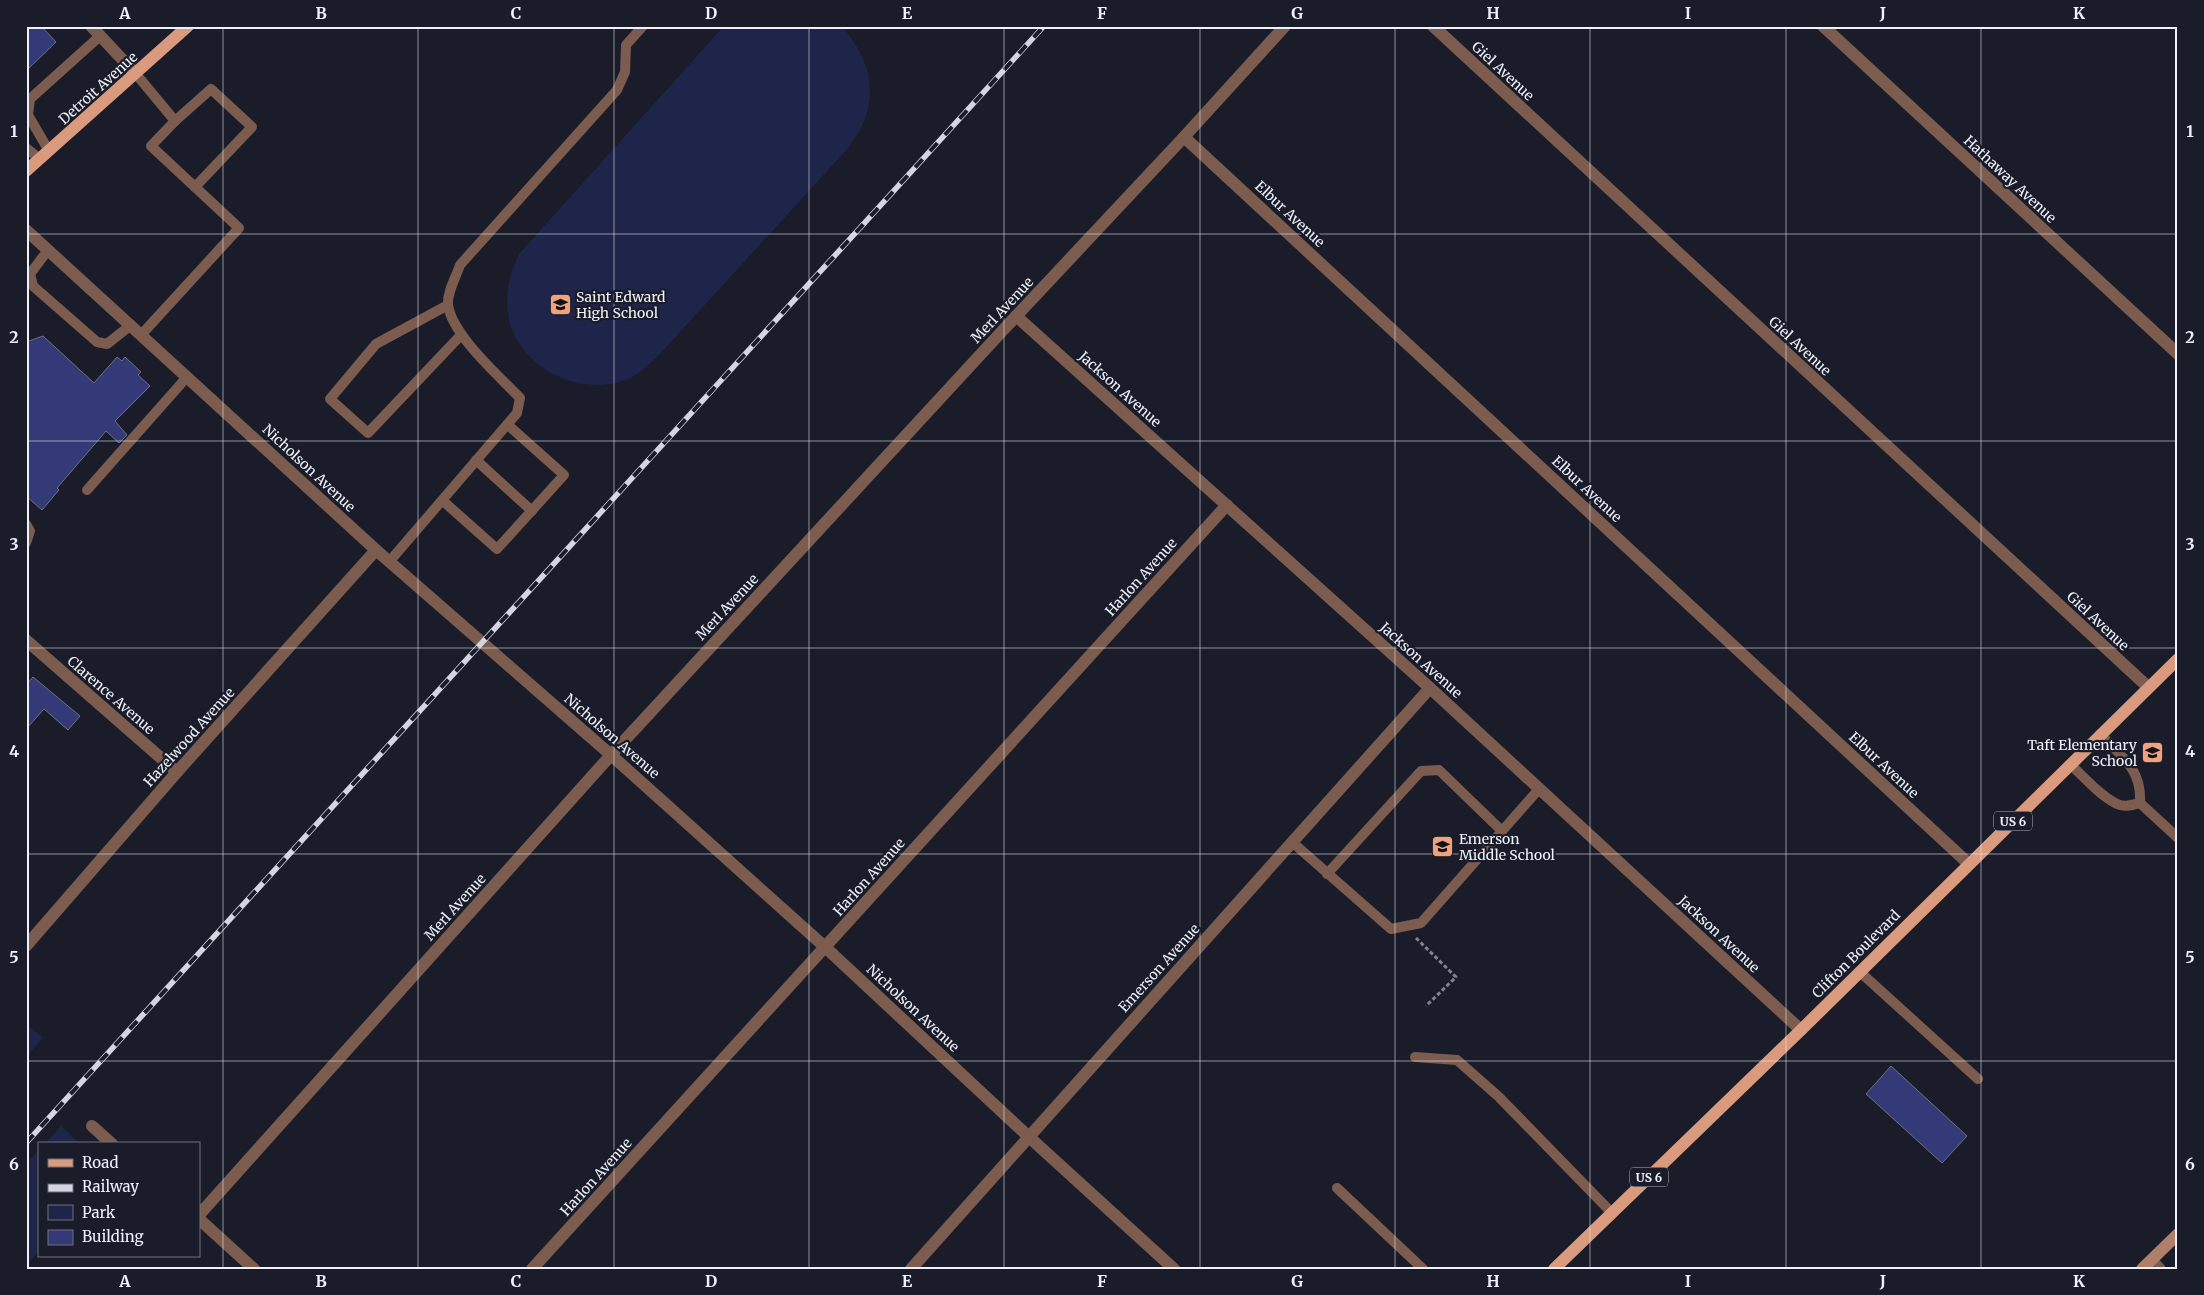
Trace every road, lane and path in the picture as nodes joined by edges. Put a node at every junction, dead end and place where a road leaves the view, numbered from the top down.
1 (90, 26) edge
2 (188, 26) edge
3 (643, 26) edge
4 (1284, 26) edge
5 (1433, 26) edge
6 (1823, 26) edge
7 (100, 36) junction
8 (136, 74) junction
9 (175, 121) junction
10 (1184, 137) junction
11 (26, 148) edge
12 (45, 155) junction
13 (26, 171) edge
14 (194, 187) junction
15 (26, 230) edge
16 (48, 250) junction
17 (448, 305) junction
18 (1016, 316) junction
19 (131, 325) junction
20 (141, 335) junction
21 (461, 335) junction
22 (2178, 354) edge
23 (187, 377) junction
24 (508, 425) junction
25 (476, 460) junction
26 (87, 490) dead end
27 (443, 501) junction
28 (1226, 505) junction
29 (532, 511) junction
30 (28, 525) edge
31 (26, 543) edge
32 (376, 550) junction
33 (389, 562) junction
34 (26, 640) edge
35 (2178, 659) edge
36 (2148, 687) junction
37 (1430, 688) junction
38 (2100, 734) junction
39 (611, 755) junction
40 (2070, 764) junction
41 (176, 772) junction
42 (1539, 789) junction
43 (2140, 803) junction
44 (1502, 831) junction
45 (2178, 838) edge
46 (1292, 842) junction
47 (1969, 864) junction
48 (1327, 874) junction
49 (1414, 936) dead end
50 (26, 946) edge
51 (825, 947) junction
52 (1860, 972) junction
53 (1426, 1006) dead end
54 (1801, 1030) junction
55 (1415, 1057) dead end
56 (1978, 1079) dead end
57 (92, 1126) dead end
58 (1029, 1137) junction
59 (110, 1142) edge
60 (1337, 1188) dead end
61 (1612, 1213) junction
62 (200, 1214) edge
63 (200, 1220) edge
64 (2178, 1234) edge
65 (2152, 1259) junction
66 (254, 1269) edge
67 (532, 1269) edge
68 (911, 1269) edge
69 (1174, 1269) edge
70 (1423, 1269) edge
71 (1554, 1269) edge
72 (2142, 1269) edge
73 (2162, 1269) edge

1 - 7 street
2 - 8 main road, Detroit Avenue
3 - 17 lane
4 - 10 street, Merl Avenue
5 - 36 street, Giel Avenue
6 - 22 street, Hathaway Avenue
7 - 8 street
7 - 12 lane
8 - 9 lane
8 - 12 main road, Detroit Avenue
9 - 14 lane
9 - 14 lane
10 - 18 street, Merl Avenue
10 - 47 street, Elbur Avenue
11 - 12 lane
12 - 13 main road, Detroit Avenue
14 - 20 lane
15 - 16 street, Nicholson Avenue
16 - 19 street, Nicholson Avenue
16 - 19 lane
17 - 21 lane
17 - 21 lane
18 - 28 street, Jackson Avenue
18 - 39 street, Merl Avenue
19 - 20 street, Nicholson Avenue
20 - 23 street, Nicholson Avenue
21 - 24 lane
23 - 26 lane
23 - 32 street, Nicholson Avenue
24 - 25 lane
24 - 29 lane
25 - 27 lane
25 - 29 lane
27 - 29 lane
27 - 33 lane
28 - 37 street, Jackson Avenue
28 - 51 street, Harlon Avenue
30 - 31 lane
32 - 33 street, Nicholson Avenue
32 - 41 street, Hazelwood Avenue
33 - 39 street, Nicholson Avenue
34 - 41 street, Clarence Avenue
35 - 36 main road, Clifton Boulevard / US 6
36 - 38 main road, Clifton Boulevard / US 6
37 - 42 street, Jackson Avenue
37 - 46 street, Emerson Avenue
38 - 40 main road, Clifton Boulevard / US 6
38 - 43 lane
39 - 51 street, Nicholson Avenue
39 - 62 street, Merl Avenue
40 - 43 lane
40 - 47 main road, Clifton Boulevard / US 6
41 - 50 street, Hazelwood Avenue
42 - 44 lane
42 - 54 street, Jackson Avenue
43 - 45 lane
44 - 48 lane
44 - 48 lane
46 - 48 lane
46 - 58 street, Emerson Avenue
47 - 52 main road, Clifton Boulevard / US 6
49 - 53 path
51 - 58 street, Nicholson Avenue
51 - 67 street, Harlon Avenue
52 - 54 main road, Clifton Boulevard / US 6
52 - 56 lane
54 - 61 main road, Clifton Boulevard / US 6
55 - 61 lane
57 - 59 street
58 - 68 street, Emerson Avenue
58 - 69 street, Nicholson Avenue
60 - 70 lane
61 - 71 main road, Clifton Boulevard / US 6
63 - 66 street
64 - 65 street
65 - 72 street
65 - 73 lane

